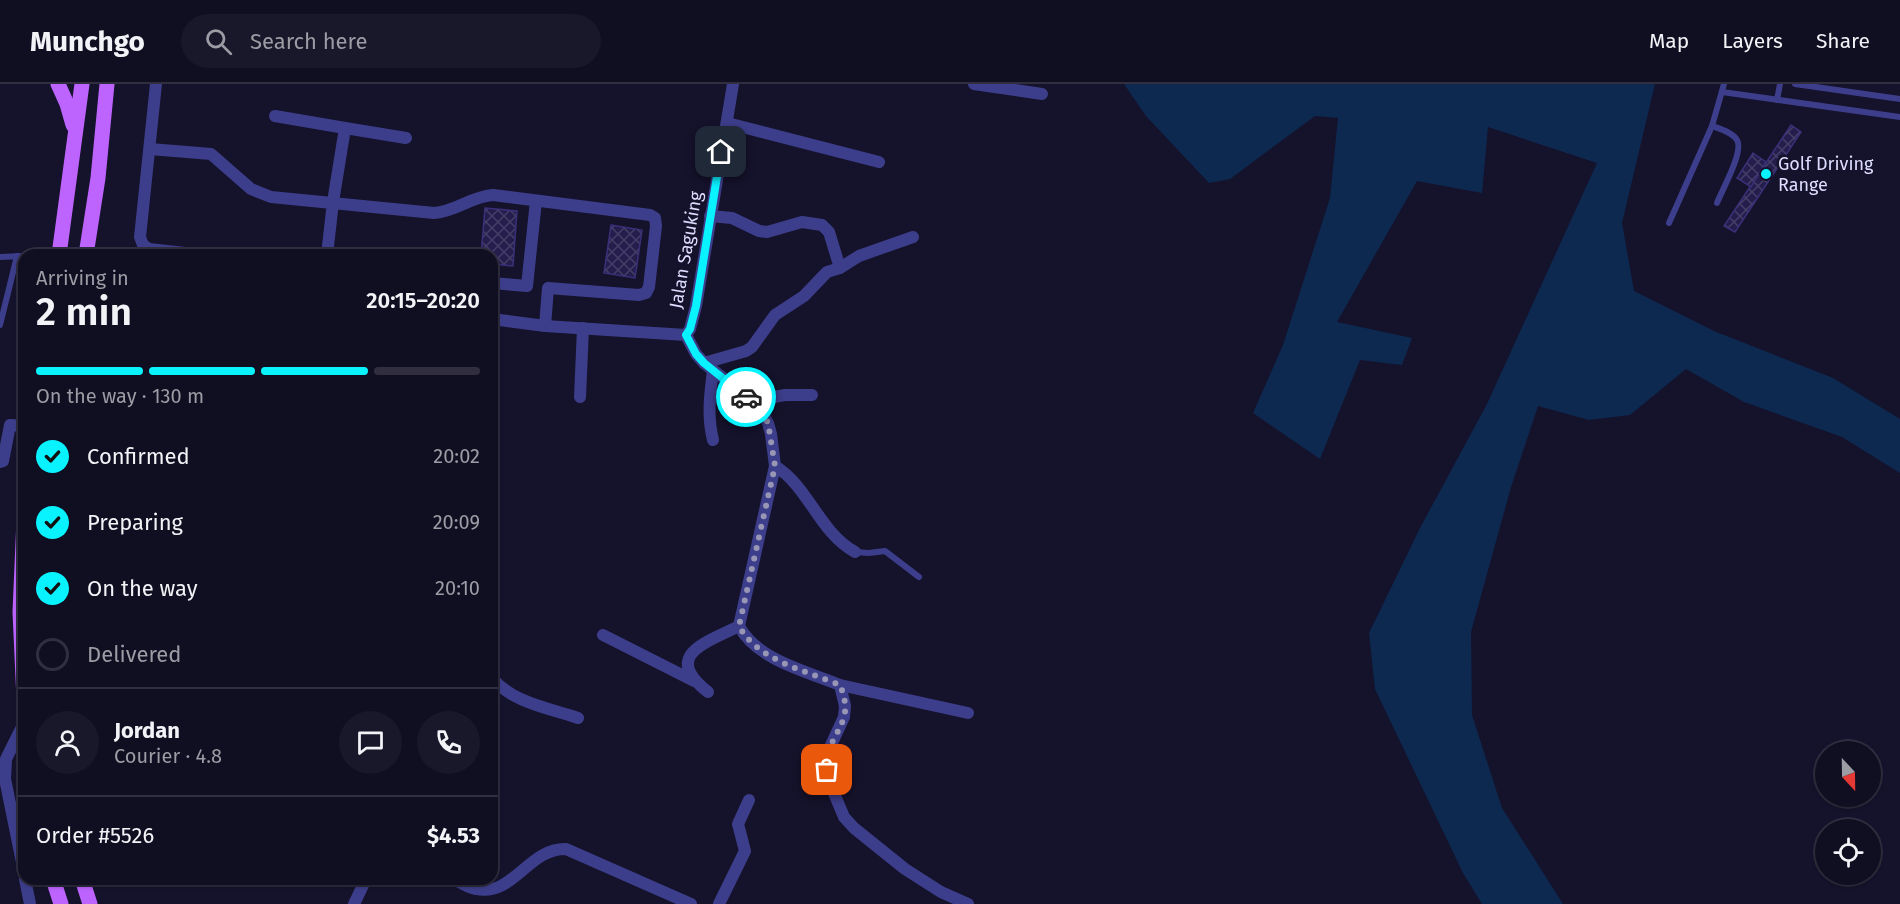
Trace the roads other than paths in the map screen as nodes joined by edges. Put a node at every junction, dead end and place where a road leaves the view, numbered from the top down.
1 (58, 84) edge
2 (82, 84) edge
3 (156, 84) edge
4 (733, 84) edge
5 (974, 84) edge
6 (1724, 84) edge
7 (1780, 84) edge
8 (1795, 84) edge
9 (104, 87) edge
10 (1722, 92) junction
11 (1042, 94) dead end
12 (1900, 99) edge
13 (1777, 100) junction
14 (275, 116) dead end
15 (1900, 117) edge
16 (727, 123) junction
17 (1712, 126) junction
18 (345, 128) junction
19 (76, 134) junction
20 (406, 138) dead end
21 (150, 149) junction
22 (879, 162) dead end
23 (536, 201) junction
24 (333, 202) junction
25 (1717, 203) dead end
26 (710, 216) junction
27 (1669, 223) dead end
28 (913, 237) dead end
29 (60, 249) edge
30 (88, 249) edge
31 (149, 249) edge
32 (328, 249) edge
33 (18, 256) edge
34 (0, 257) edge
35 (18, 263) edge
36 (840, 268) junction
37 (498, 284) edge
38 (527, 286) junction
39 (548, 288) junction
40 (498, 320) edge
41 (0, 325) edge
42 (545, 326) junction
43 (583, 328) junction
44 (686, 335) junction
45 (709, 366) junction
46 (812, 395) dead end
47 (580, 397) dead end
48 (752, 401) junction
49 (5, 424) edge
50 (713, 440) dead end
51 (0, 462) edge
52 (775, 466) junction
53 (855, 552) joint
54 (919, 577) dead end
55 (739, 626) junction
56 (603, 635) dead end
57 (694, 681) junction
58 (498, 685) edge
59 (840, 685) junction
60 (708, 692) dead end
61 (968, 713) dead end
62 (578, 717) dead end
63 (18, 735) edge
64 (3, 778) edge
65 (749, 800) dead end
66 (18, 845) edge
67 (26, 885) edge
68 (55, 885) edge
69 (84, 885) edge
70 (363, 885) edge
71 (465, 885) edge
72 (30, 904) edge
73 (61, 904) edge
74 (90, 904) edge
75 (354, 904) edge
76 (691, 904) edge
77 (719, 904) edge
78 (968, 904) edge

1 - 19 main road
2 - 19 main road
3 - 21 street
4 - 16 street, Jalan Saguking
5 - 11 street
6 - 10 lane
7 - 13 lane
8 - 12 lane
9 - 30 main road
10 - 13 lane
10 - 17 lane
13 - 15 lane
14 - 18 street
16 - 22 street
16 - 26 street, Jalan Saguking
17 - 25 lane
17 - 27 lane
18 - 20 street
18 - 24 street
19 - 29 main road
21 - 24 street
21 - 31 street
23 - 24 street
23 - 38 street
23 - 39 street
24 - 32 street
26 - 36 street
26 - 44 street, Jalan Saguking
28 - 36 street
33 - 34 lane
35 - 41 lane
36 - 45 street
37 - 38 street
38 - 39 street
39 - 42 street
40 - 42 street, Jalan Saguking
42 - 43 street, Jalan Saguking
43 - 44 street, Jalan Saguking
43 - 47 street
44 - 45 street
45 - 48 street
45 - 50 street
46 - 48 street
48 - 52 street
49 - 51 street
52 - 53 street
52 - 55 street
53 - 54 lane
55 - 57 street
55 - 59 street
56 - 57 street
57 - 60 street
58 - 62 street
59 - 61 street
59 - 78 street
63 - 64 street
64 - 66 street
65 - 77 street
67 - 72 street
68 - 73 main road
69 - 74 main road
70 - 75 street
71 - 76 street

